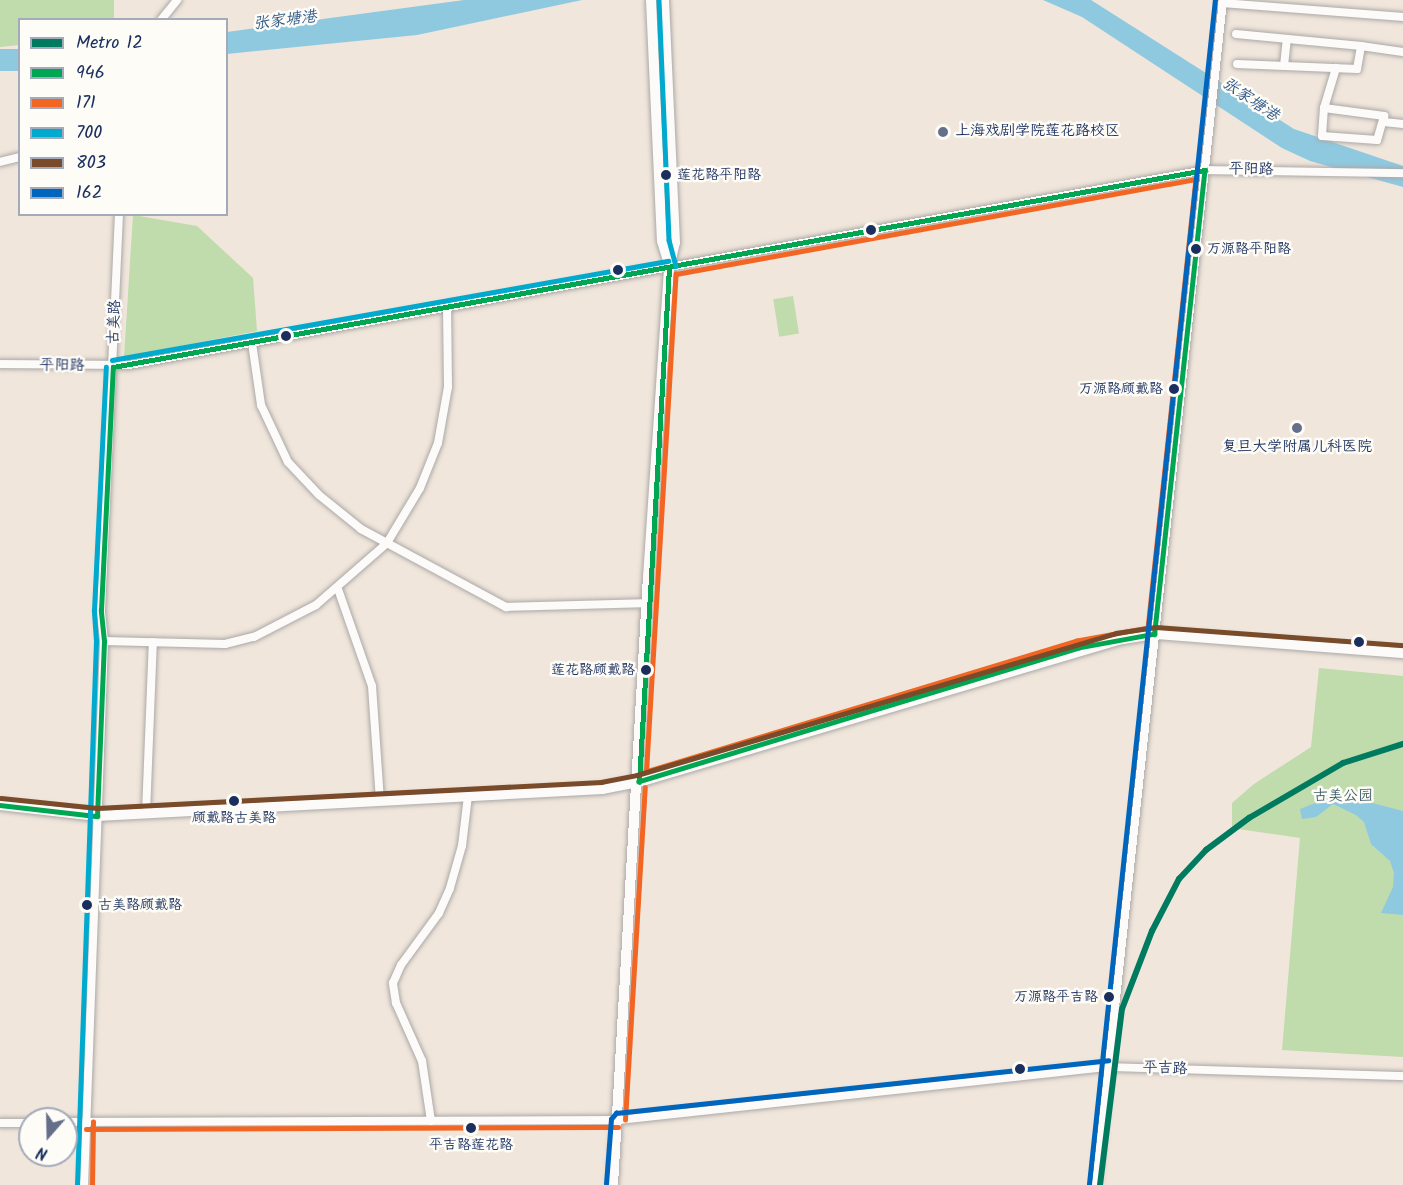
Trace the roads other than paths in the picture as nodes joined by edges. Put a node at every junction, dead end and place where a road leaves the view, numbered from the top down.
1 (177, 0) edge
2 (651, 0) edge
3 (664, 0) edge
4 (1222, 1) edge
5 (1403, 17) edge
6 (163, 18) edge
7 (1236, 34) dead end
8 (1287, 39) junction
9 (1361, 46) junction
10 (1403, 52) edge
11 (1237, 64) dead end
12 (1284, 66) junction
13 (1336, 69) junction
14 (1324, 108) junction
15 (1384, 122) junction
16 (1403, 124) edge
17 (18, 158) edge
18 (0, 162) edge
19 (1205, 170) junction
20 (1403, 172) edge
21 (119, 216) edge
22 (669, 268) junction
23 (447, 308) junction
24 (252, 343) junction
25 (0, 364) edge
26 (113, 367) junction
27 (387, 543) junction
28 (338, 589) junction
29 (648, 603) junction
30 (1155, 634) junction
31 (104, 640) junction
32 (153, 642) junction
33 (1403, 653) edge
34 (639, 782) junction
35 (468, 796) junction
36 (380, 801) junction
37 (0, 805) edge
38 (146, 813) junction
39 (98, 816) junction
40 (1109, 1067) junction
41 (1403, 1076) edge
42 (618, 1120) junction
43 (431, 1121) junction
44 (78, 1122) edge
45 (86, 1122) junction
46 (0, 1123) edge
47 (18, 1123) edge
48 (84, 1185) edge
49 (613, 1185) edge
50 (1096, 1185) edge

1 - 6 street
2 - 22 main road
3 - 22 main road
4 - 5 street
4 - 19 street
7 - 8 street
8 - 9 street
8 - 12 street
9 - 10 street
9 - 13 street
11 - 12 street
12 - 13 street
13 - 14 street
14 - 15 street
14 - 15 street
15 - 16 street
17 - 18 street
19 - 20 street, 平阳路
19 - 22 street, 平阳路
19 - 30 street
21 - 26 street, 古美路
22 - 23 street, 平阳路
22 - 29 main road
23 - 24 street, 平阳路
23 - 27 street
24 - 26 street, 平阳路
24 - 27 street
25 - 26 street, 平阳路
26 - 31 street, 古美路
27 - 28 street
27 - 29 street
28 - 32 street
28 - 36 street
29 - 34 main road
30 - 33 main road
30 - 34 main road
30 - 40 street
31 - 32 street
31 - 39 street, 古美路
32 - 38 street
34 - 35 main road
34 - 42 main road
35 - 36 main road
35 - 43 street
36 - 38 main road
37 - 39 main road
38 - 39 main road
39 - 45 street, 古美路
40 - 41 street, 平吉路
40 - 42 street, 平吉路
40 - 50 street
42 - 43 street, 平吉路
42 - 49 main road
43 - 45 street, 平吉路
44 - 45 street, 平吉路
45 - 48 street, 古美路
46 - 47 street

